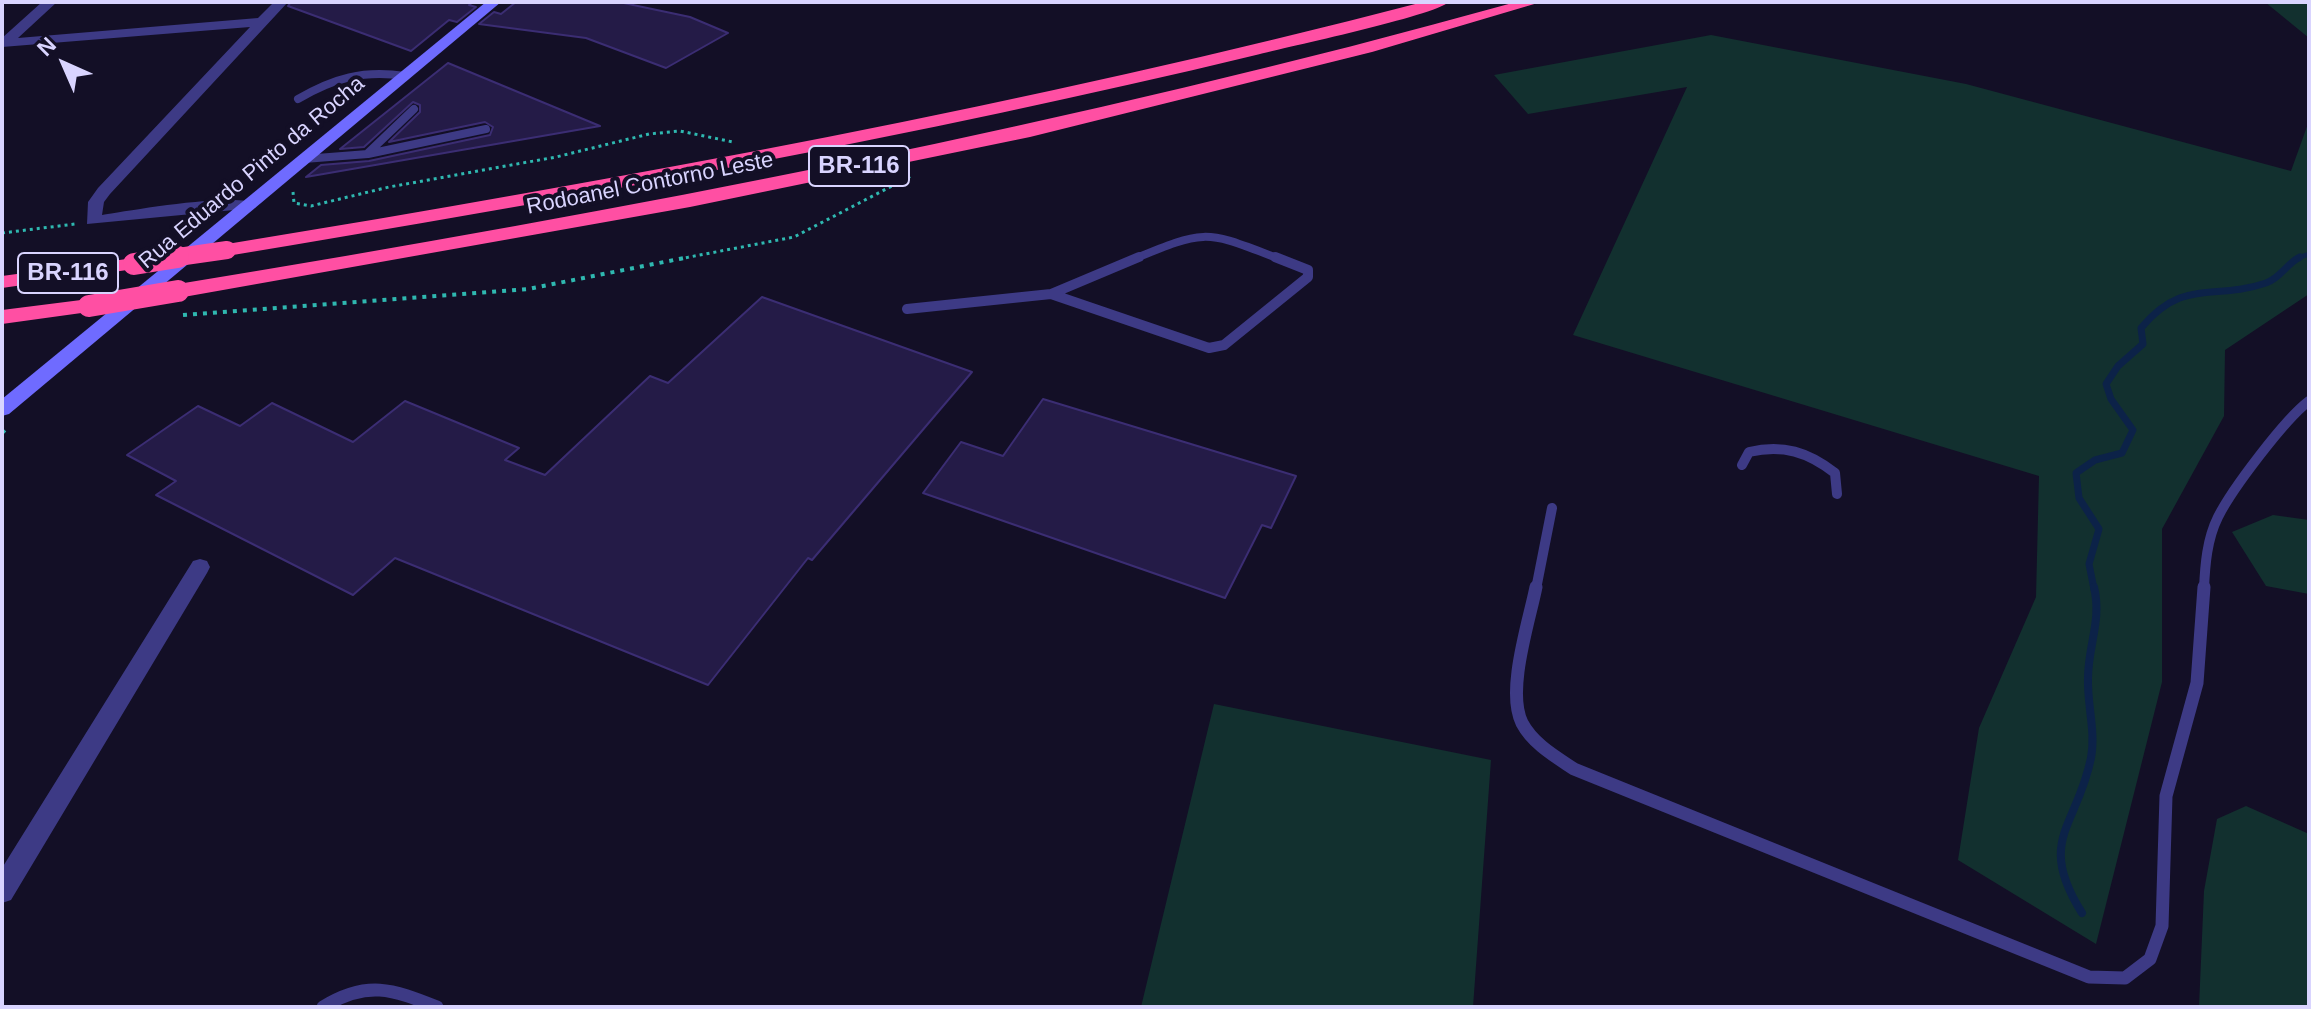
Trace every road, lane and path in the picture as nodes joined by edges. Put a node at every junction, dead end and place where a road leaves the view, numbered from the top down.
1 (50, 2) edge
2 (281, 2) edge
3 (494, 2) edge
4 (1441, 2) edge
5 (1533, 2) edge
6 (262, 22) junction
7 (3, 43) edge
8 (405, 76) junction
9 (298, 99) dead end
10 (414, 109) dead end
11 (486, 129) dead end
12 (368, 154) junction
13 (776, 154) junction
14 (304, 159) junction
15 (926, 168) dead end
16 (249, 205) junction
17 (93, 221) junction
18 (2, 233) edge
19 (2, 282) edge
20 (1051, 294) junction
21 (907, 309) dead end
22 (173, 316) dead end
23 (2, 317) edge
24 (2309, 401) edge
25 (2, 409) edge
26 (1742, 465) dead end
27 (1837, 494) dead end
28 (1552, 508) dead end
29 (200, 567) dead end
30 (2, 891) edge
31 (323, 1007) edge
32 (437, 1007) edge

1 - 7 street
2 - 6 street
3 - 8 main road, Rua Eduardo Pinto da Rocha
4 - 13 highway, Rodoanel Contorno Leste / BR-116
5 - 23 highway, Rodoanel Contorno Leste / BR-116, bridge
6 - 7 street
6 - 17 street
8 - 9 lane
8 - 14 main road, Rua Eduardo Pinto da Rocha
10 - 12 lane
11 - 12 lane
12 - 14 lane
13 - 16 path
13 - 19 highway, Rodoanel Contorno Leste / BR-116, bridge
14 - 16 main road, Rua Eduardo Pinto da Rocha
15 - 22 path
16 - 17 street
16 - 25 main road, Rua Eduardo Pinto da Rocha
17 - 18 path
20 - 20 lane
20 - 21 lane
24 - 28 lane
26 - 27 lane
29 - 30 street
31 - 32 lane

